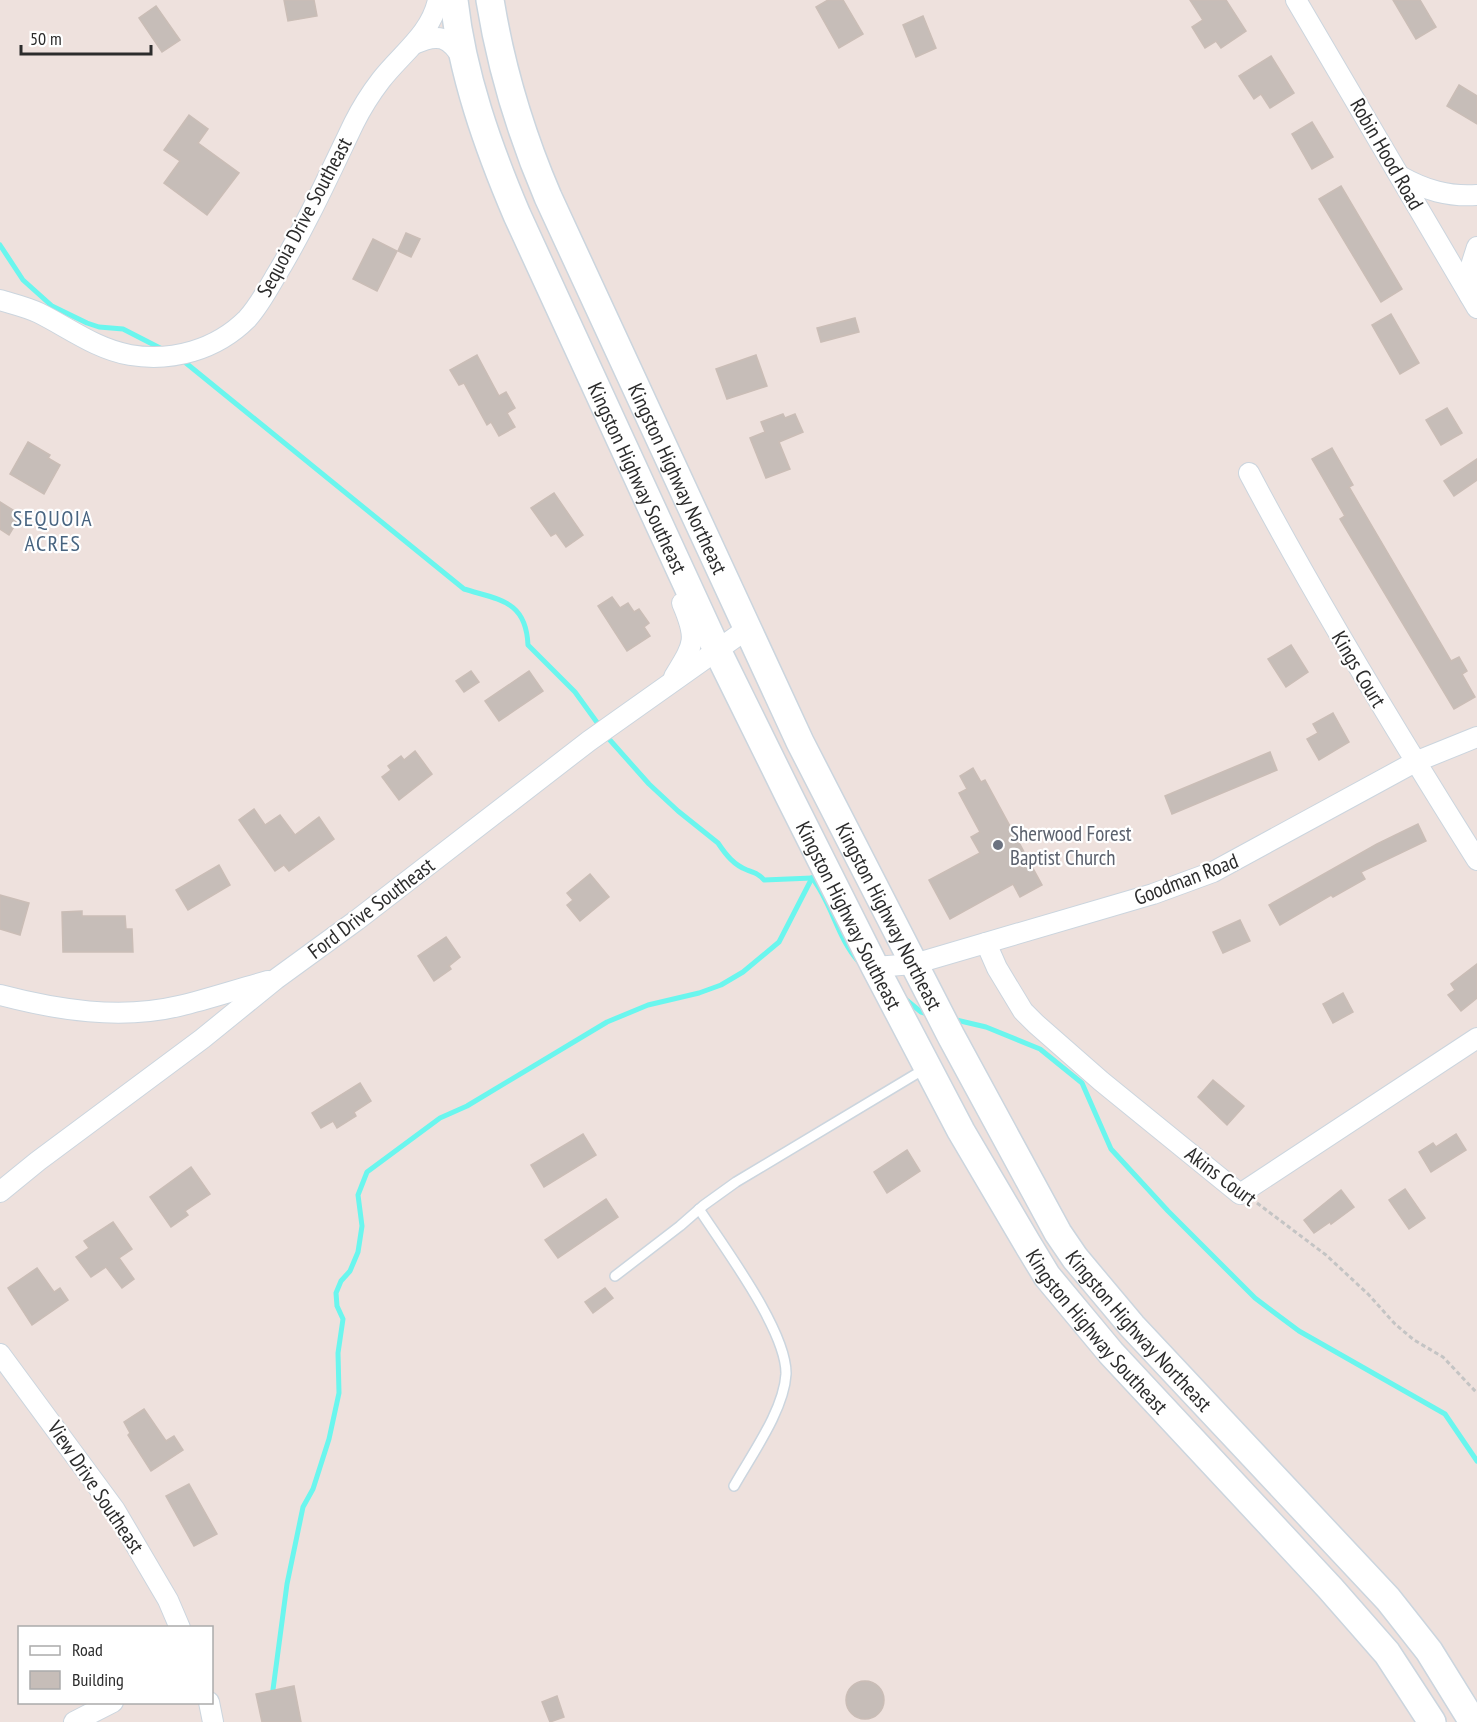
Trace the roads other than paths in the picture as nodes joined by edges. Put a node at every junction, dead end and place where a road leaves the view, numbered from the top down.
1 (438, 0) edge
2 (454, 0) edge
3 (490, 0) edge
4 (1296, 0) edge
5 (414, 44) junction
6 (467, 65) junction
7 (1400, 176) junction
8 (1477, 195) edge
9 (1477, 247) edge
10 (0, 300) edge
11 (1473, 302) edge
12 (630, 459) junction
13 (1249, 472) dead end
14 (747, 629) junction
15 (717, 650) junction
16 (669, 686) junction
17 (1477, 737) edge
18 (1415, 762) junction
19 (1477, 861) edge
20 (986, 943) junction
21 (914, 964) junction
22 (875, 966) junction
23 (276, 979) junction
24 (0, 995) edge
25 (1477, 1038) edge
26 (928, 1067) junction
27 (0, 1192) edge
28 (699, 1209) junction
29 (615, 1276) dead end
30 (0, 1354) edge
31 (734, 1486) dead end
32 (179, 1626) edge
33 (109, 1704) edge
34 (209, 1704) edge
35 (74, 1722) edge
36 (213, 1722) edge
37 (1432, 1722) edge
38 (1473, 1722) edge

1 - 5 street, Sequoia Drive Southeast
2 - 6 main road, Kingston Highway Southeast
3 - 14 main road, Kingston Highway Northeast
4 - 7 street, Robin Hood Road
5 - 6 street
5 - 10 street, Sequoia Drive Southeast
6 - 12 main road, Kingston Highway Southeast
7 - 8 street
7 - 11 street, Robin Hood Road
9 - 11 street
12 - 15 main road, Kingston Highway Southeast
12 - 16 street
13 - 18 street, Kings Court
14 - 15 street, Ford Drive Southeast
14 - 21 main road, Kingston Highway Northeast
15 - 16 street, Ford Drive Southeast
15 - 22 main road, Kingston Highway Southeast
16 - 23 street, Ford Drive Southeast
17 - 18 street, Goodman Road
18 - 19 street, Kings Court
18 - 20 street, Goodman Road
20 - 21 street, Goodman Road
20 - 25 street, Akins Court
21 - 22 street, Goodman Road
21 - 38 main road, Kingston Highway Northeast
22 - 26 main road, Kingston Highway Southeast
23 - 24 street
23 - 27 street, Ford Drive Southeast
26 - 28 lane
26 - 37 main road, Kingston Highway Southeast
28 - 29 lane
28 - 31 lane
30 - 32 street, View Drive Southeast
33 - 35 street
34 - 36 street

